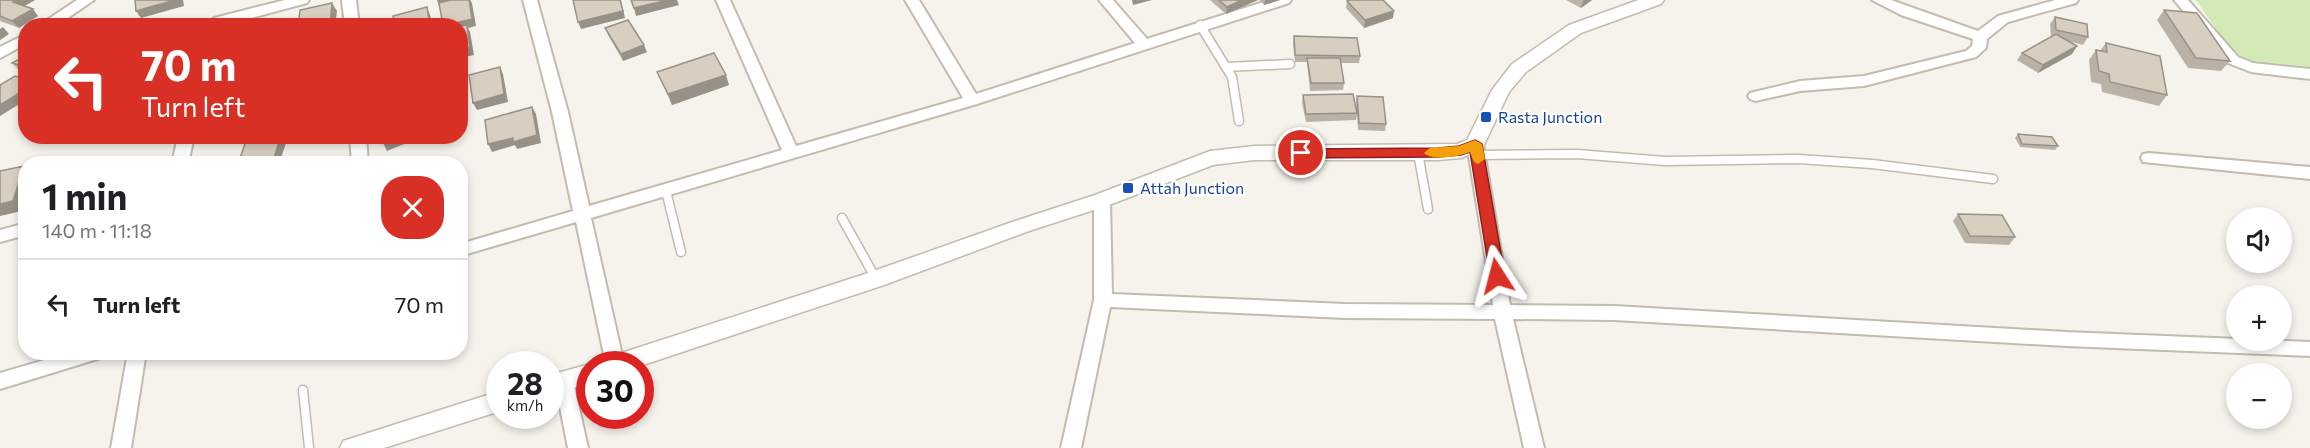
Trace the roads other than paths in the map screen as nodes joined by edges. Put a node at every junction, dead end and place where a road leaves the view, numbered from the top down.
1 (87, 0) edge
2 (302, 0) edge
3 (349, 0) edge
4 (530, 0) edge
5 (723, 0) edge
6 (912, 0) edge
7 (1106, 0) edge
8 (1284, 0) edge
9 (1655, 0) edge
10 (1879, 0) edge
11 (2071, 0) edge
12 (2181, 0) edge
13 (58, 18) edge
14 (231, 18) edge
15 (351, 18) edge
16 (1200, 25) junction
17 (1980, 37) junction
18 (18, 43) edge
19 (1144, 44) junction
20 (0, 53) edge
21 (1290, 64) dead end
22 (1227, 67) junction
23 (2310, 74) edge
24 (1755, 96) dead end
25 (972, 100) junction
26 (1239, 121) dead end
27 (1476, 149) junction
28 (1418, 153) junction
29 (792, 154) junction
30 (2149, 158) dead end
31 (2310, 173) edge
32 (1993, 179) dead end
33 (666, 191) junction
34 (1102, 200) junction
35 (1428, 209) dead end
36 (582, 216) junction
37 (842, 218) dead end
38 (18, 231) edge
39 (0, 236) edge
40 (468, 248) edge
41 (681, 252) dead end
42 (876, 279) junction
43 (1102, 300) junction
44 (1503, 314) junction
45 (2310, 349) edge
46 (613, 351) edge
47 (654, 352) edge
48 (71, 360) edge
49 (136, 360) edge
50 (0, 381) edge
51 (303, 390) dead end
52 (486, 405) edge
53 (564, 405) edge
54 (121, 448) edge
55 (309, 448) edge
56 (352, 448) edge
57 (578, 448) edge
58 (1071, 448) edge
59 (1534, 448) edge

1 - 13 street
2 - 14 street
3 - 15 street
4 - 36 street
5 - 29 street
6 - 25 street
7 - 19 street
8 - 16 street
9 - 27 street
10 - 17 street
11 - 17 street
12 - 23 street
16 - 19 street
16 - 22 lane
17 - 24 street
18 - 20 street
19 - 25 street
21 - 22 lane
22 - 26 lane
25 - 29 street
27 - 28 street
27 - 32 lane
27 - 44 street
28 - 34 street
28 - 35 lane
29 - 33 street
30 - 31 street
33 - 36 street
33 - 41 lane
34 - 42 street
34 - 43 street
36 - 40 street
36 - 46 street
37 - 42 lane
38 - 39 street
42 - 47 street
43 - 44 street
43 - 58 street
44 - 45 street
44 - 59 street
48 - 50 street
49 - 54 street
51 - 55 lane
52 - 56 street
53 - 57 street

